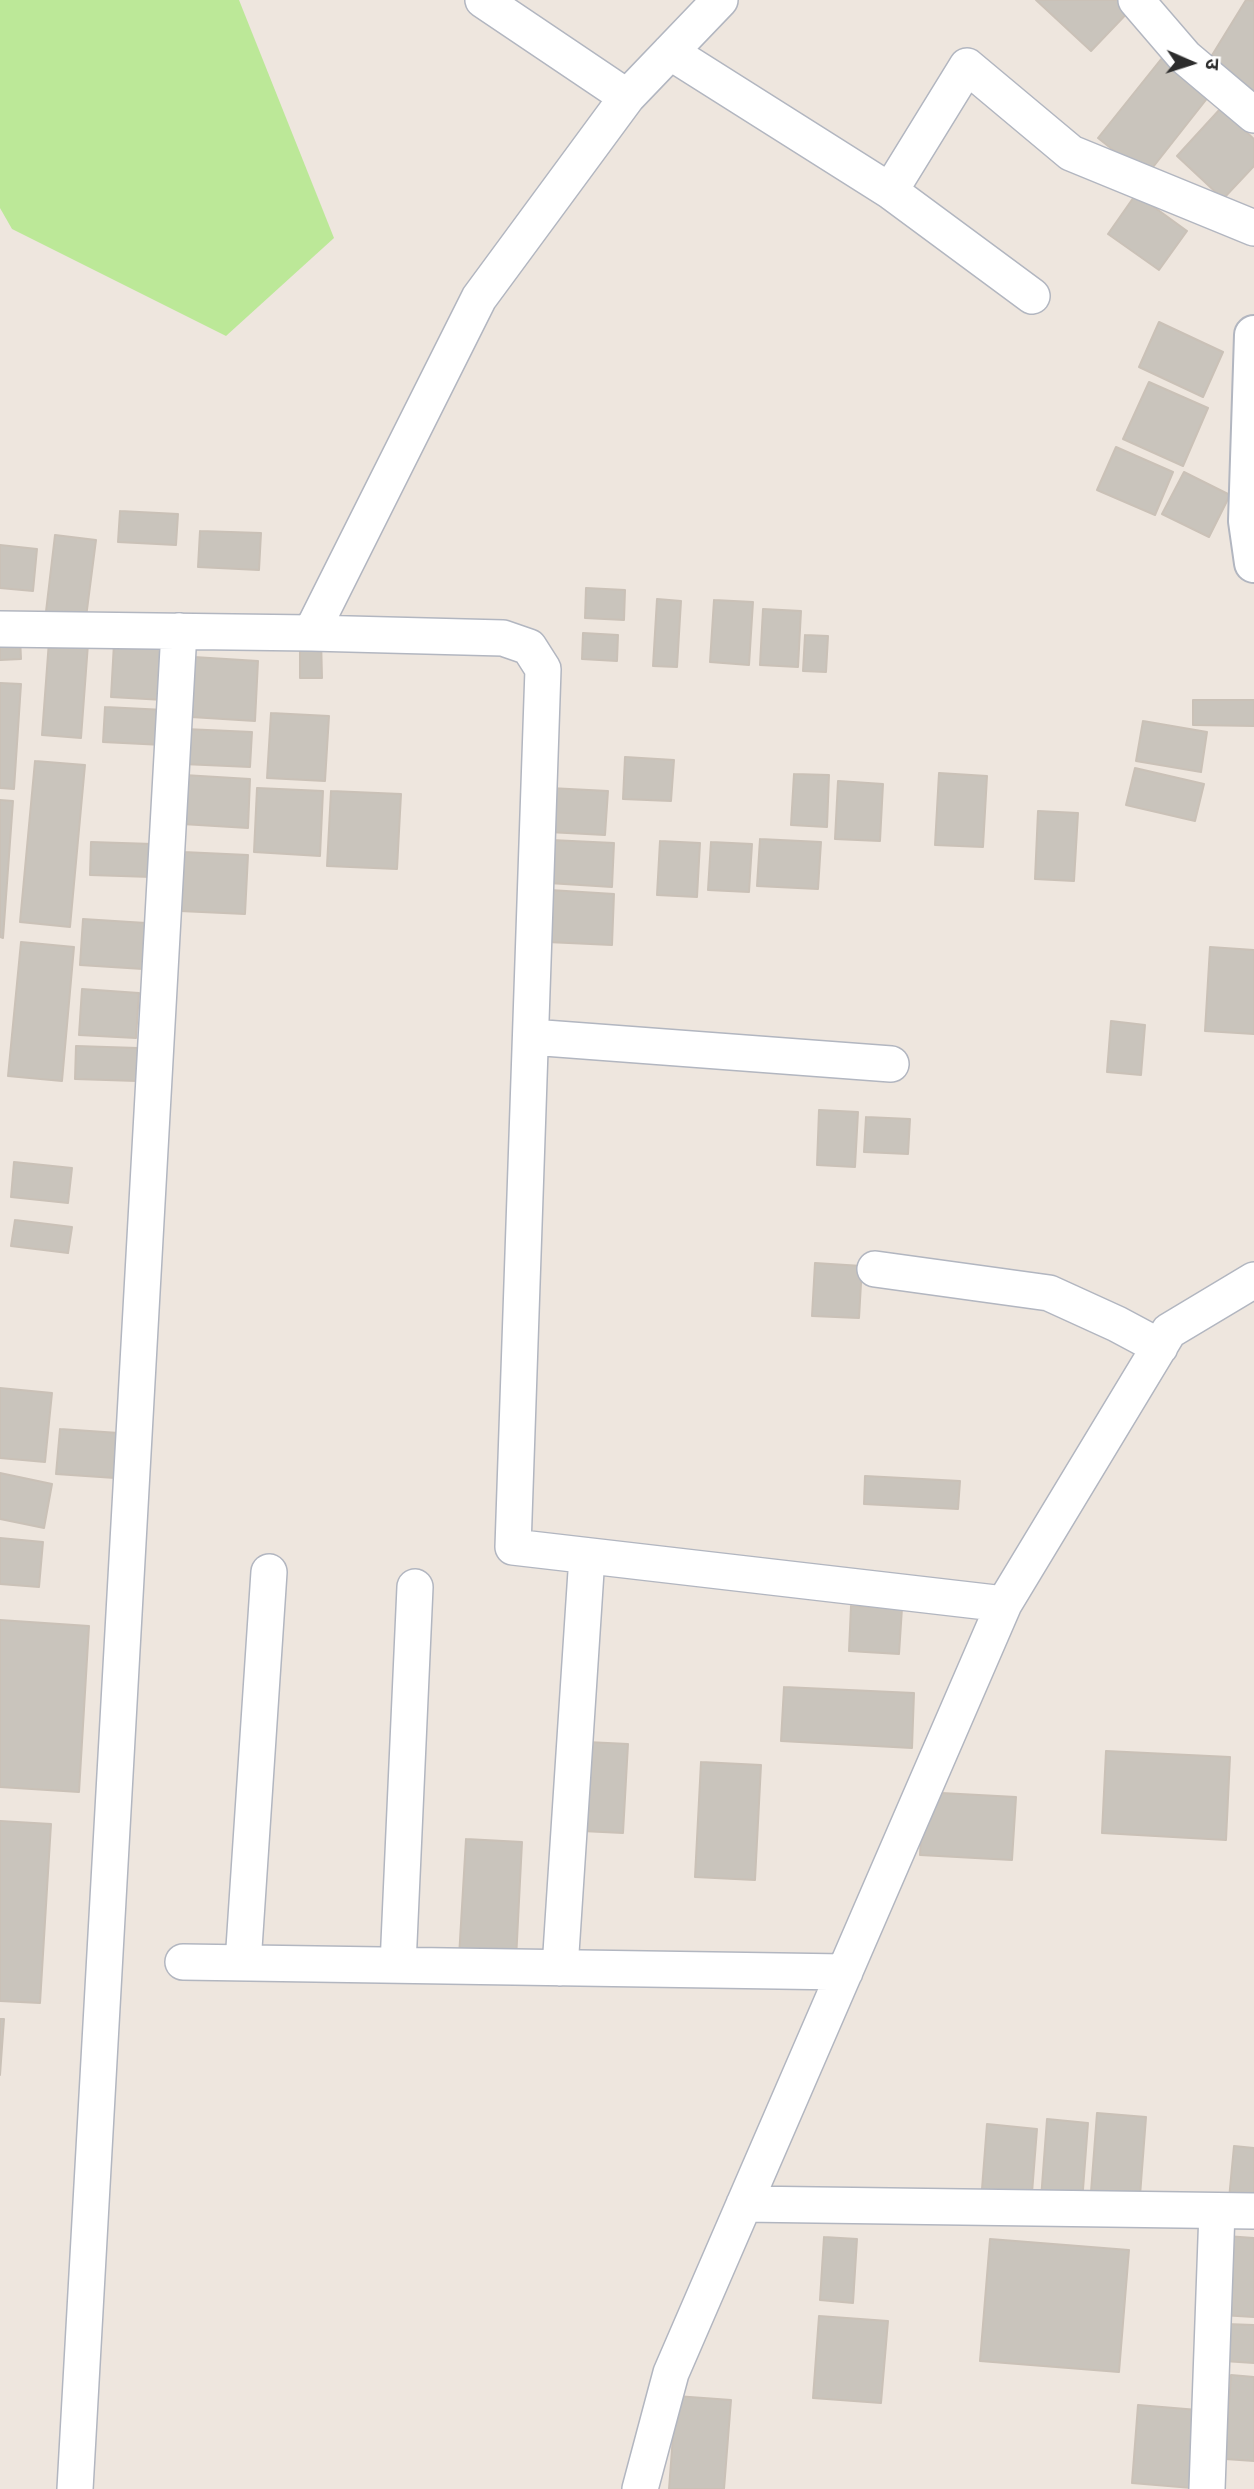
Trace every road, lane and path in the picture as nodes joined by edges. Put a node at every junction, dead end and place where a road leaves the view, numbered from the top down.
1 (483, 0) edge
2 (720, 0) edge
3 (1136, 0) edge
4 (670, 52) junction
5 (627, 97) junction
6 (1254, 115) edge
7 (890, 191) junction
8 (1254, 228) edge
9 (1032, 296) dead end
10 (1254, 335) edge
11 (1254, 563) edge
12 (0, 629) edge
13 (179, 631) junction
14 (311, 633) junction
15 (531, 1037) junction
16 (891, 1065) dead end
17 (876, 1269) dead end
18 (1254, 1280) edge
19 (1160, 1347) junction
20 (587, 1556) junction
21 (269, 1573) dead end
22 (415, 1587) dead end
23 (1004, 1604) junction
24 (183, 1962) dead end
25 (243, 1963) junction
26 (398, 1965) junction
27 (560, 1968) junction
28 (845, 1972) junction
29 (744, 2204) junction
30 (1217, 2211) junction
31 (1254, 2211) edge
32 (75, 2489) edge
33 (639, 2489) edge
34 (1207, 2489) edge

1 - 5 street
2 - 4 street
3 - 6 street
4 - 5 street
4 - 7 street
5 - 14 street
7 - 8 street
7 - 9 street
10 - 11 street
12 - 13 street
13 - 14 street
13 - 32 street
14 - 15 street
15 - 16 street
15 - 20 street
17 - 19 street
18 - 19 street
19 - 23 street
20 - 23 street
20 - 27 street
21 - 25 street
22 - 26 street
23 - 28 street
24 - 25 street
25 - 26 street
26 - 27 street
27 - 28 street
28 - 29 street
29 - 30 street
29 - 33 street
30 - 31 street
30 - 34 street

